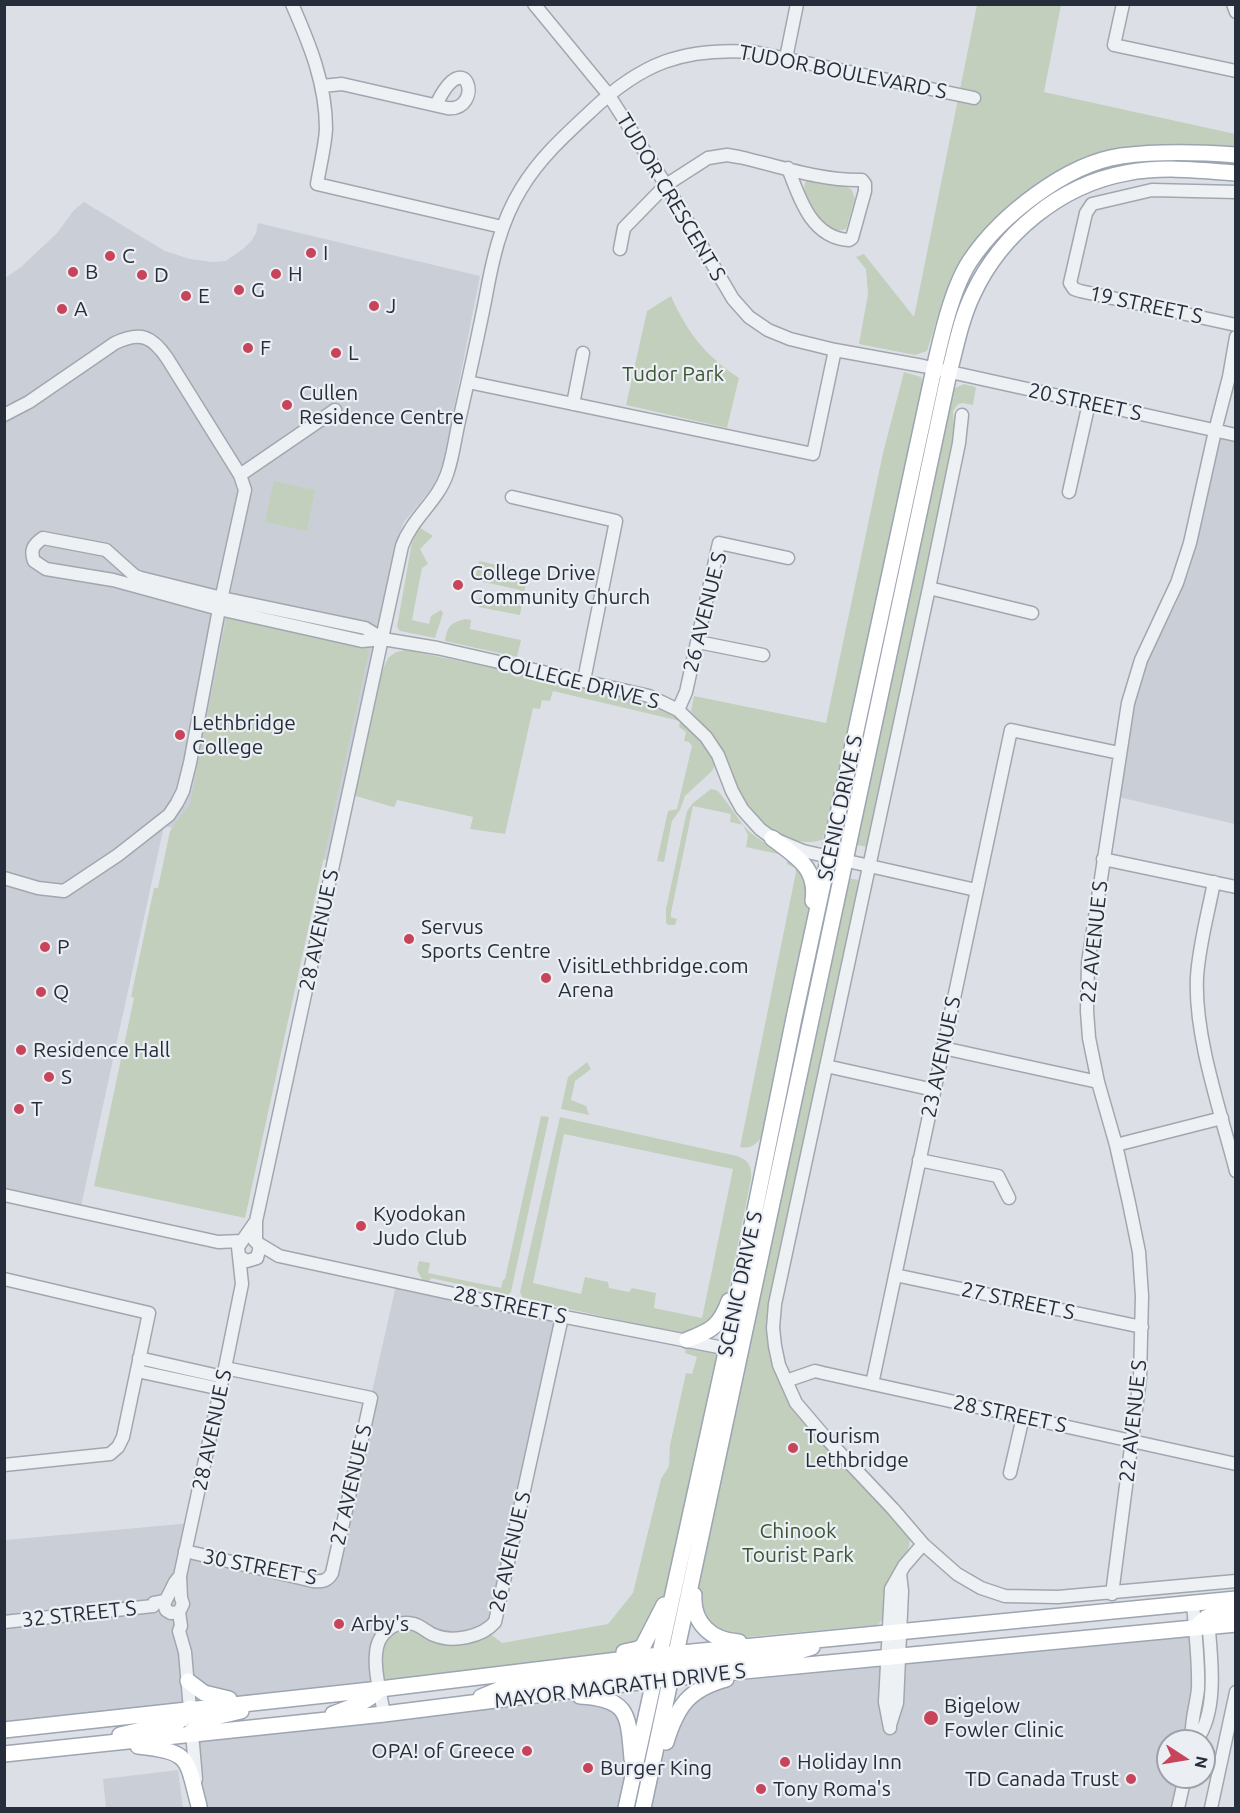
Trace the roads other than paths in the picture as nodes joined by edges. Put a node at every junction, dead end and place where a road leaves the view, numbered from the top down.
1 (292, 4) edge
2 (797, 4) edge
3 (1123, 4) edge
4 (1233, 4) edge
5 (541, 7) edge
6 (1236, 12) edge
7 (786, 58) junction
8 (1236, 71) edge
9 (322, 86) junction
10 (608, 94) junction
11 (974, 98) dead end
12 (436, 105) dead end
13 (1236, 155) edge
14 (788, 168) junction
15 (1236, 173) edge
16 (666, 185) junction
17 (1236, 192) edge
18 (502, 226) junction
19 (620, 249) dead end
20 (1236, 325) edge
21 (1236, 337) edge
22 (835, 350) junction
23 (584, 353) dead end
24 (934, 369) junction
25 (949, 373) junction
26 (468, 382) junction
27 (1089, 403) junction
28 (573, 404) junction
29 (335, 410) dead end
30 (4, 415) edge
31 (962, 415) dead end
32 (1215, 431) junction
33 (1236, 435) edge
34 (240, 475) junction
35 (1069, 492) dead end
36 (512, 497) dead end
37 (788, 558) dead end
38 (120, 562) junction
39 (113, 580) junction
40 (929, 588) junction
41 (221, 603) junction
42 (1032, 613) dead end
43 (383, 639) junction
44 (698, 642) junction
45 (764, 655) dead end
46 (584, 680) junction
47 (678, 710) junction
48 (1119, 753) junction
49 (772, 838) junction
50 (830, 857) junction
51 (1104, 859) junction
52 (846, 861) junction
53 (869, 866) junction
54 (4, 878) edge
55 (1214, 882) junction
56 (1236, 887) edge
57 (976, 890) junction
58 (794, 1018) junction
59 (943, 1048) junction
60 (826, 1066) junction
61 (1098, 1082) junction
62 (933, 1090) junction
63 (1222, 1118) junction
64 (1116, 1145) junction
65 (920, 1160) junction
66 (1236, 1171) edge
67 (4, 1195) edge
68 (1010, 1197) dead end
69 (246, 1246) junction
70 (279, 1256) junction
71 (256, 1259) junction
72 (895, 1275) junction
73 (741, 1277) junction
74 (4, 1279) edge
75 (242, 1284) junction
76 (562, 1317) junction
77 (1142, 1327) junction
78 (687, 1340) junction
79 (734, 1350) junction
80 (139, 1358) junction
81 (137, 1371) junction
82 (223, 1378) junction
83 (786, 1381) junction
84 (872, 1384) junction
85 (1023, 1417) junction
86 (1131, 1440) junction
87 (1236, 1464) edge
88 (4, 1465) edge
89 (1010, 1473) dead end
90 (690, 1516) junction
91 (923, 1544) junction
92 (185, 1551) junction
93 (697, 1559) junction
94 (332, 1573) joint
95 (1236, 1581) edge
96 (1112, 1594) junction
97 (1236, 1599) edge
98 (171, 1605) junction
99 (1236, 1611) edge
100 (1202, 1615) junction
101 (4, 1622) edge
102 (1236, 1624) edge
103 (894, 1632) junction
104 (838, 1638) junction
105 (818, 1640) junction
106 (893, 1656) junction
107 (814, 1664) junction
108 (674, 1666) junction
109 (657, 1667) junction
110 (544, 1668) junction
111 (188, 1681) junction
112 (380, 1689) junction
113 (1236, 1692) edge
114 (544, 1694) junction
115 (308, 1696) junction
116 (268, 1700) junction
117 (463, 1704) junction
118 (190, 1708) junction
119 (384, 1714) junction
120 (311, 1722) junction
121 (1191, 1729) edge
122 (4, 1730) edge
123 (192, 1734) junction
124 (1231, 1739) edge
125 (114, 1743) junction
126 (62, 1749) junction
127 (4, 1754) edge
128 (633, 1774) junction
129 (1182, 1789) edge
130 (199, 1807) edge
131 (626, 1809) edge
132 (643, 1809) edge
133 (649, 1809) edge
134 (1178, 1809) edge
135 (1211, 1809) edge

1 - 9 street
2 - 7 street
3 - 8 street
4 - 6 street
5 - 10 street, TUDOR CRESCENT S
7 - 10 street, TUDOR BOULEVARD S
7 - 11 street, TUDOR BOULEVARD S
9 - 12 street
9 - 18 street
10 - 16 street, TUDOR CRESCENT S
10 - 18 street, TUDOR BOULEVARD S
13 - 24 main road, SCENIC DRIVE S
14 - 14 street
14 - 16 street
15 - 25 main road, SCENIC DRIVE S
16 - 19 street
16 - 22 street, TUDOR CRESCENT S
17 - 20 street, 19 STREET S
18 - 26 street, TUDOR BOULEVARD S
21 - 32 street, 22 AVENUE S
22 - 24 street, TUDOR CRESCENT S
22 - 28 street
23 - 28 street
24 - 25 street, 20 STREET S
24 - 50 main road, SCENIC DRIVE S
25 - 27 street, 20 STREET S
25 - 52 main road, SCENIC DRIVE S
26 - 28 street
26 - 43 street, TUDOR BOULEVARD S
27 - 32 street, 20 STREET S
27 - 35 street
29 - 34 street
30 - 34 street
31 - 40 street, SCENIC DRIVE S
32 - 33 street, 20 STREET S
32 - 48 street, 22 AVENUE S
34 - 41 street
36 - 46 street
37 - 44 street, 26 AVENUE S
38 - 39 street
38 - 39 street, COLLEGE DRIVE S
38 - 41 street, COLLEGE DRIVE S
39 - 41 street, COLLEGE DRIVE S
40 - 42 street
40 - 53 street, SCENIC DRIVE S
41 - 43 street, COLLEGE DRIVE S
41 - 54 street
43 - 46 street, COLLEGE DRIVE S
43 - 69 street, 28 AVENUE S
44 - 45 street
44 - 47 street, 26 AVENUE S
46 - 47 street, COLLEGE DRIVE S
47 - 49 street, COLLEGE DRIVE S
48 - 51 street, 22 AVENUE S
48 - 57 street, 23 AVENUE S
49 - 50 street, COLLEGE DRIVE S
49 - 58 main road
50 - 52 street, COLLEGE DRIVE S
50 - 58 main road, SCENIC DRIVE S
51 - 55 street
51 - 61 street, 22 AVENUE S
52 - 53 street, COLLEGE DRIVE S
52 - 79 main road, SCENIC DRIVE S
53 - 57 street, COLLEGE DRIVE S
53 - 60 street, SCENIC DRIVE S
55 - 56 street
55 - 63 street
57 - 59 street, 23 AVENUE S
58 - 73 main road, SCENIC DRIVE S
59 - 61 street
59 - 62 street, 23 AVENUE S
60 - 62 street
60 - 83 street, SCENIC DRIVE S
61 - 64 street, 22 AVENUE S
62 - 65 street, 23 AVENUE S
63 - 64 street
63 - 66 street
64 - 77 street, 22 AVENUE S
65 - 68 street
65 - 72 street, 23 AVENUE S
67 - 69 street
69 - 70 street
69 - 71 street
69 - 71 street
69 - 75 street
70 - 71 street
70 - 76 street, 28 STREET S
71 - 75 street
72 - 77 street, 27 STREET S
72 - 84 street, 23 AVENUE S
73 - 78 main road
73 - 79 main road, SCENIC DRIVE S
74 - 80 street
75 - 82 street, 28 AVENUE S
76 - 78 street, 28 STREET S
76 - 112 street, 26 AVENUE S
77 - 86 street, 22 AVENUE S
78 - 79 street, 28 STREET S
79 - 90 main road, SCENIC DRIVE S
79 - 93 main road, SCENIC DRIVE S
80 - 81 street
80 - 82 street
81 - 82 street
81 - 88 street
82 - 92 street, 28 AVENUE S
82 - 94 street, 27 AVENUE S
83 - 84 street, 28 STREET S
83 - 91 street
84 - 85 street, 28 STREET S
85 - 86 street, 28 STREET S
85 - 89 street
86 - 87 street, 28 STREET S
86 - 96 street, 22 AVENUE S
90 - 109 main road, SCENIC DRIVE S
90 - 110 main road
91 - 96 street
91 - 103 street
92 - 94 street, 30 STREET S
92 - 98 street, 28 AVENUE S
93 - 105 main road
93 - 108 main road, SCENIC DRIVE S
95 - 96 street
97 - 100 main road, MAYOR MAGRATH DRIVE S
98 - 101 street, 32 STREET S
98 - 111 street, 28 AVENUE S
99 - 100 main road
100 - 102 main road, MAYOR MAGRATH DRIVE S
100 - 103 main road, MAYOR MAGRATH DRIVE S
100 - 106 main road, MAYOR MAGRATH DRIVE S
100 - 121 street
103 - 104 main road, MAYOR MAGRATH DRIVE S
103 - 106 street
104 - 105 main road, MAYOR MAGRATH DRIVE S
104 - 108 main road
105 - 108 main road, MAYOR MAGRATH DRIVE S
106 - 107 main road, MAYOR MAGRATH DRIVE S
107 - 108 main road, MAYOR MAGRATH DRIVE S
107 - 133 main road
108 - 109 main road, MAYOR MAGRATH DRIVE S
108 - 109 main road
108 - 132 main road, SCENIC DRIVE S
109 - 110 main road, MAYOR MAGRATH DRIVE S
109 - 114 main road, MAYOR MAGRATH DRIVE S
109 - 117 main road
109 - 128 main road, SCENIC DRIVE S
110 - 112 main road, MAYOR MAGRATH DRIVE S
111 - 116 main road
111 - 118 street, 28 AVENUE S
112 - 115 main road, MAYOR MAGRATH DRIVE S
112 - 119 street, 26 AVENUE S
112 - 120 main road
113 - 124 street
114 - 117 main road, MAYOR MAGRATH DRIVE S
114 - 128 main road
115 - 116 main road, MAYOR MAGRATH DRIVE S
115 - 123 main road
116 - 118 main road, MAYOR MAGRATH DRIVE S
117 - 119 main road, MAYOR MAGRATH DRIVE S
118 - 122 main road, MAYOR MAGRATH DRIVE S
118 - 123 street, 28 AVENUE S
118 - 126 main road
119 - 120 main road, MAYOR MAGRATH DRIVE S
120 - 123 main road, MAYOR MAGRATH DRIVE S
123 - 125 main road, MAYOR MAGRATH DRIVE S
123 - 130 street, 28 AVENUE S
124 - 135 street
125 - 126 main road, MAYOR MAGRATH DRIVE S
125 - 130 main road
126 - 127 main road, MAYOR MAGRATH DRIVE S
128 - 131 main road, SCENIC DRIVE S
129 - 134 street

